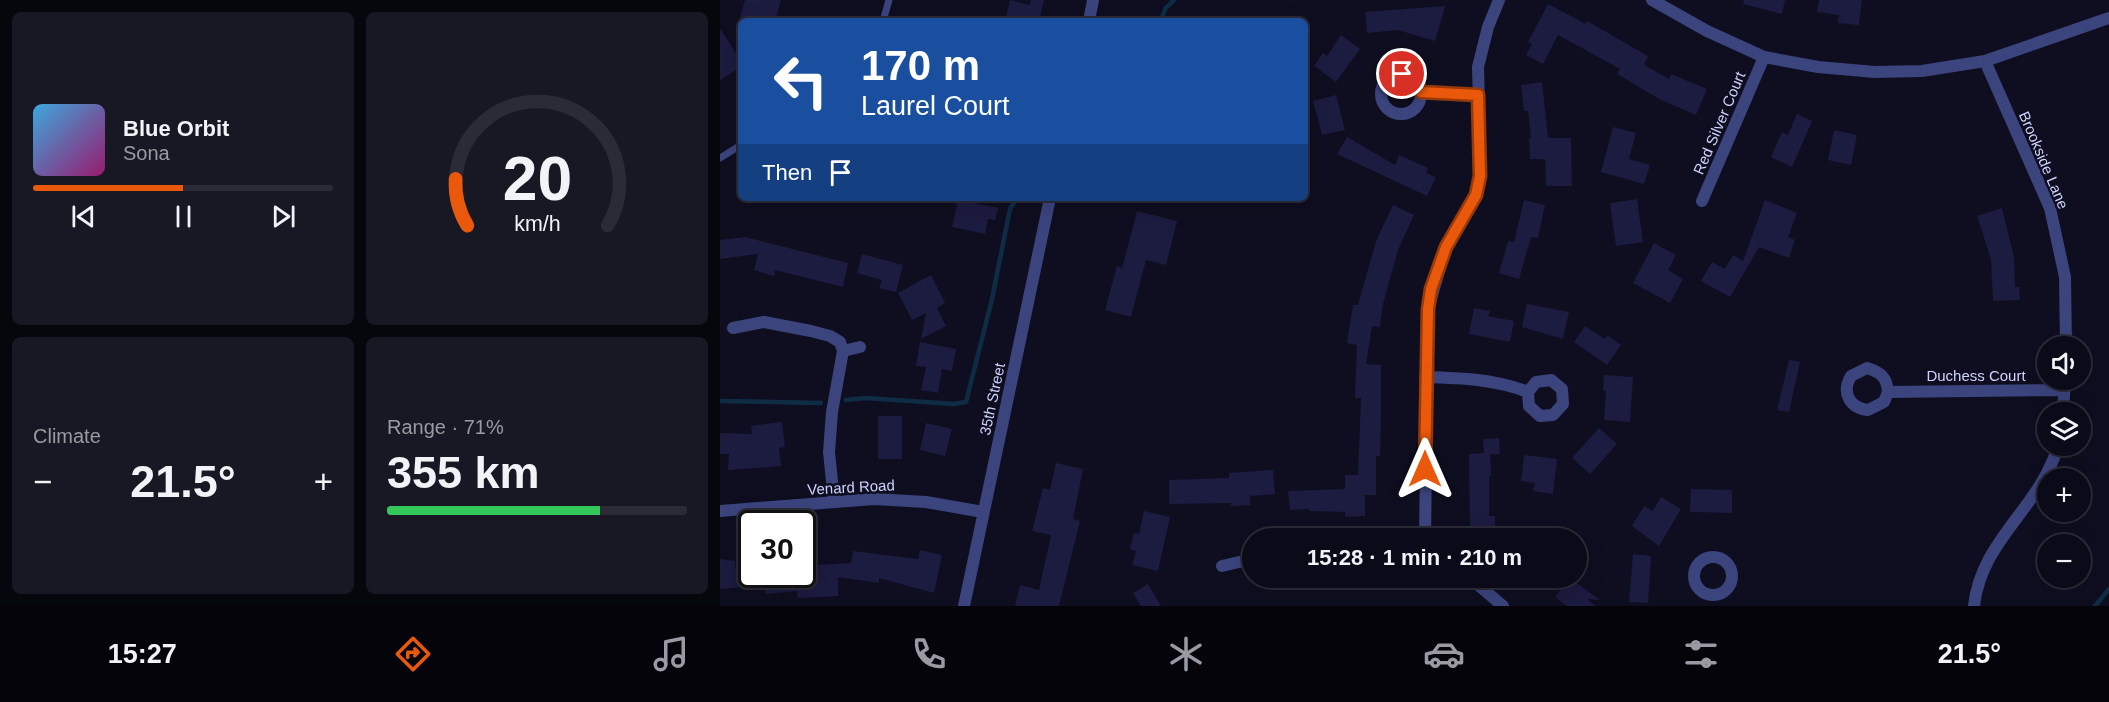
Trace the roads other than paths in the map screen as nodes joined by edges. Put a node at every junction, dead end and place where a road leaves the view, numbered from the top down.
1 (889, 0) edge
2 (1093, 0) edge
3 (1499, 0) edge
4 (1652, 0) edge
5 (884, 18) edge
6 (1090, 18) edge
7 (2109, 18) edge
8 (1764, 57) junction
9 (1985, 61) junction
10 (1421, 92) dead end
11 (1478, 95) junction
12 (738, 147) edge
13 (720, 158) edge
14 (1049, 201) edge
15 (1702, 201) dead end
16 (733, 328) dead end
17 (2066, 336) edge
18 (860, 347) dead end
19 (843, 351) junction
20 (1425, 377) junction
21 (2037, 386) edge
22 (1528, 392) dead end
23 (1888, 392) dead end
24 (2054, 456) edge
25 (834, 501) junction
26 (720, 511) edge
27 (983, 512) junction
28 (1425, 528) edge
29 (1242, 561) edge
30 (1222, 566) dead end
31 (1482, 588) edge
32 (964, 606) edge
33 (1503, 606) edge
34 (1974, 606) edge

1 - 5 lane
2 - 6 street
3 - 11 street
4 - 8 street
7 - 9 street
8 - 9 street
8 - 15 street, Red Silver Court
9 - 17 street, Brookside Lane
10 - 11 street
11 - 20 street
12 - 13 lane
14 - 27 street, 35th Street
16 - 19 street
18 - 19 street
19 - 25 street
20 - 22 street
20 - 28 street
21 - 23 street, Duchess Court
24 - 34 street
25 - 26 street, Venard Road
25 - 27 street, Venard Road
27 - 32 street, 35th Street
29 - 30 street
31 - 33 street

